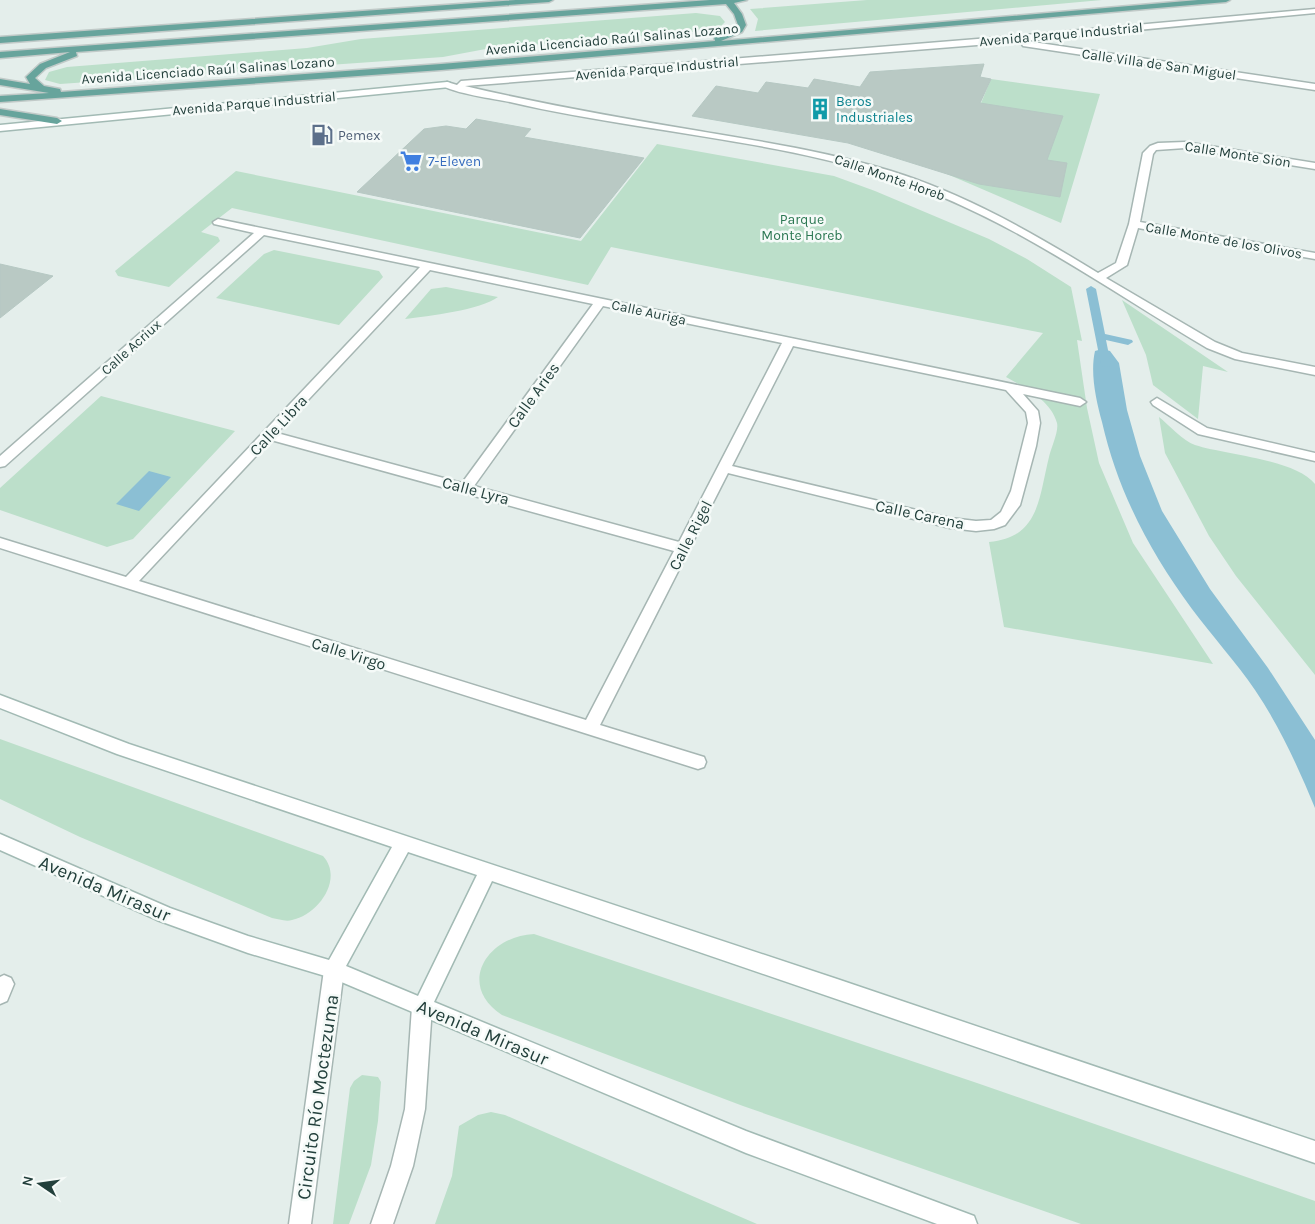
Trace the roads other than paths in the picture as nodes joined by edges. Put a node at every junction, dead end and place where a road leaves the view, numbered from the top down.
1 (550, 0) edge
2 (728, 0) edge
3 (743, 0) edge
4 (1226, 0) edge
5 (1315, 11) edge
6 (0, 40) edge
7 (1002, 40) junction
8 (702, 45) junction
9 (94, 48) junction
10 (0, 55) edge
11 (441, 67) junction
12 (0, 82) edge
13 (447, 85) junction
14 (1315, 87) edge
15 (45, 90) junction
16 (76, 94) junction
17 (0, 99) edge
18 (0, 112) edge
19 (57, 121) junction
20 (0, 128) edge
21 (1315, 166) edge
22 (218, 222) dead end
23 (1134, 224) junction
24 (262, 231) junction
25 (1315, 256) edge
26 (427, 266) junction
27 (1100, 277) junction
28 (600, 302) junction
29 (789, 342) junction
30 (1315, 371) edge
31 (1011, 389) junction
32 (1080, 402) dead end
33 (1157, 402) dead end
34 (268, 435) junction
35 (1315, 457) edge
36 (0, 463) edge
37 (724, 468) junction
38 (466, 487) junction
39 (0, 543) edge
40 (683, 548) junction
41 (128, 584) junction
42 (0, 701) edge
43 (590, 728) junction
44 (698, 762) dead end
45 (0, 842) edge
46 (403, 844) junction
47 (487, 873) junction
48 (334, 970) junction
49 (422, 1007) junction
50 (1315, 1152) edge
51 (300, 1224) edge
52 (382, 1224) edge
53 (966, 1224) edge

1 - 6 main road
2 - 3 main road, Avenida Licenciado Raúl Salinas Lozano
2 - 8 main road
2 - 9 main road, Avenida Licenciado Raúl Salinas Lozano
4 - 8 main road, Avenida Licenciado Raúl Salinas Lozano
5 - 7 street, Avenida Parque Industrial
7 - 13 street, Avenida Parque Industrial
7 - 14 street, Calle Villa de San Miguel
8 - 11 main road, Avenida Licenciado Raúl Salinas Lozano
9 - 10 main road, Avenida Licenciado Raúl Salinas Lozano
9 - 15 main road
11 - 13 street
11 - 16 main road, Avenida Licenciado Raúl Salinas Lozano
12 - 15 main road
13 - 19 street, Avenida Parque Industrial
13 - 27 street, Calle Monte Horeb
15 - 16 main road
16 - 17 main road, Avenida Licenciado Raúl Salinas Lozano
18 - 19 main road
19 - 20 street, Avenida Parque Industrial
21 - 23 street, Calle Monte Sion
22 - 24 street, Calle Auriga
23 - 25 street, Calle Monte de los Olivos
23 - 27 street
24 - 26 street, Calle Auriga
24 - 36 street, Calle Acriux
26 - 28 street, Calle Auriga
26 - 34 street, Calle Libra
27 - 30 street, Calle Monte Horeb
28 - 29 street, Calle Auriga
28 - 38 street, Calle Aries
29 - 31 street, Calle Auriga
29 - 37 street, Calle Rigel
31 - 32 street, Calle Auriga
31 - 37 street, Calle Carena
33 - 35 street
34 - 38 street, Calle Lyra
34 - 41 street, Calle Libra
37 - 40 street, Calle Rigel
38 - 40 street, Calle Lyra
39 - 41 street, Calle Virgo
40 - 43 street, Calle Rigel
41 - 43 street, Calle Virgo
42 - 46 street
43 - 44 street, Calle Virgo
45 - 48 street, Avenida Mirasur
46 - 47 street
46 - 48 street
47 - 49 street
47 - 50 street
48 - 49 street, Avenida Mirasur
48 - 51 street, Circuito Río Moctezuma
49 - 52 street
49 - 53 street, Avenida Mirasur

